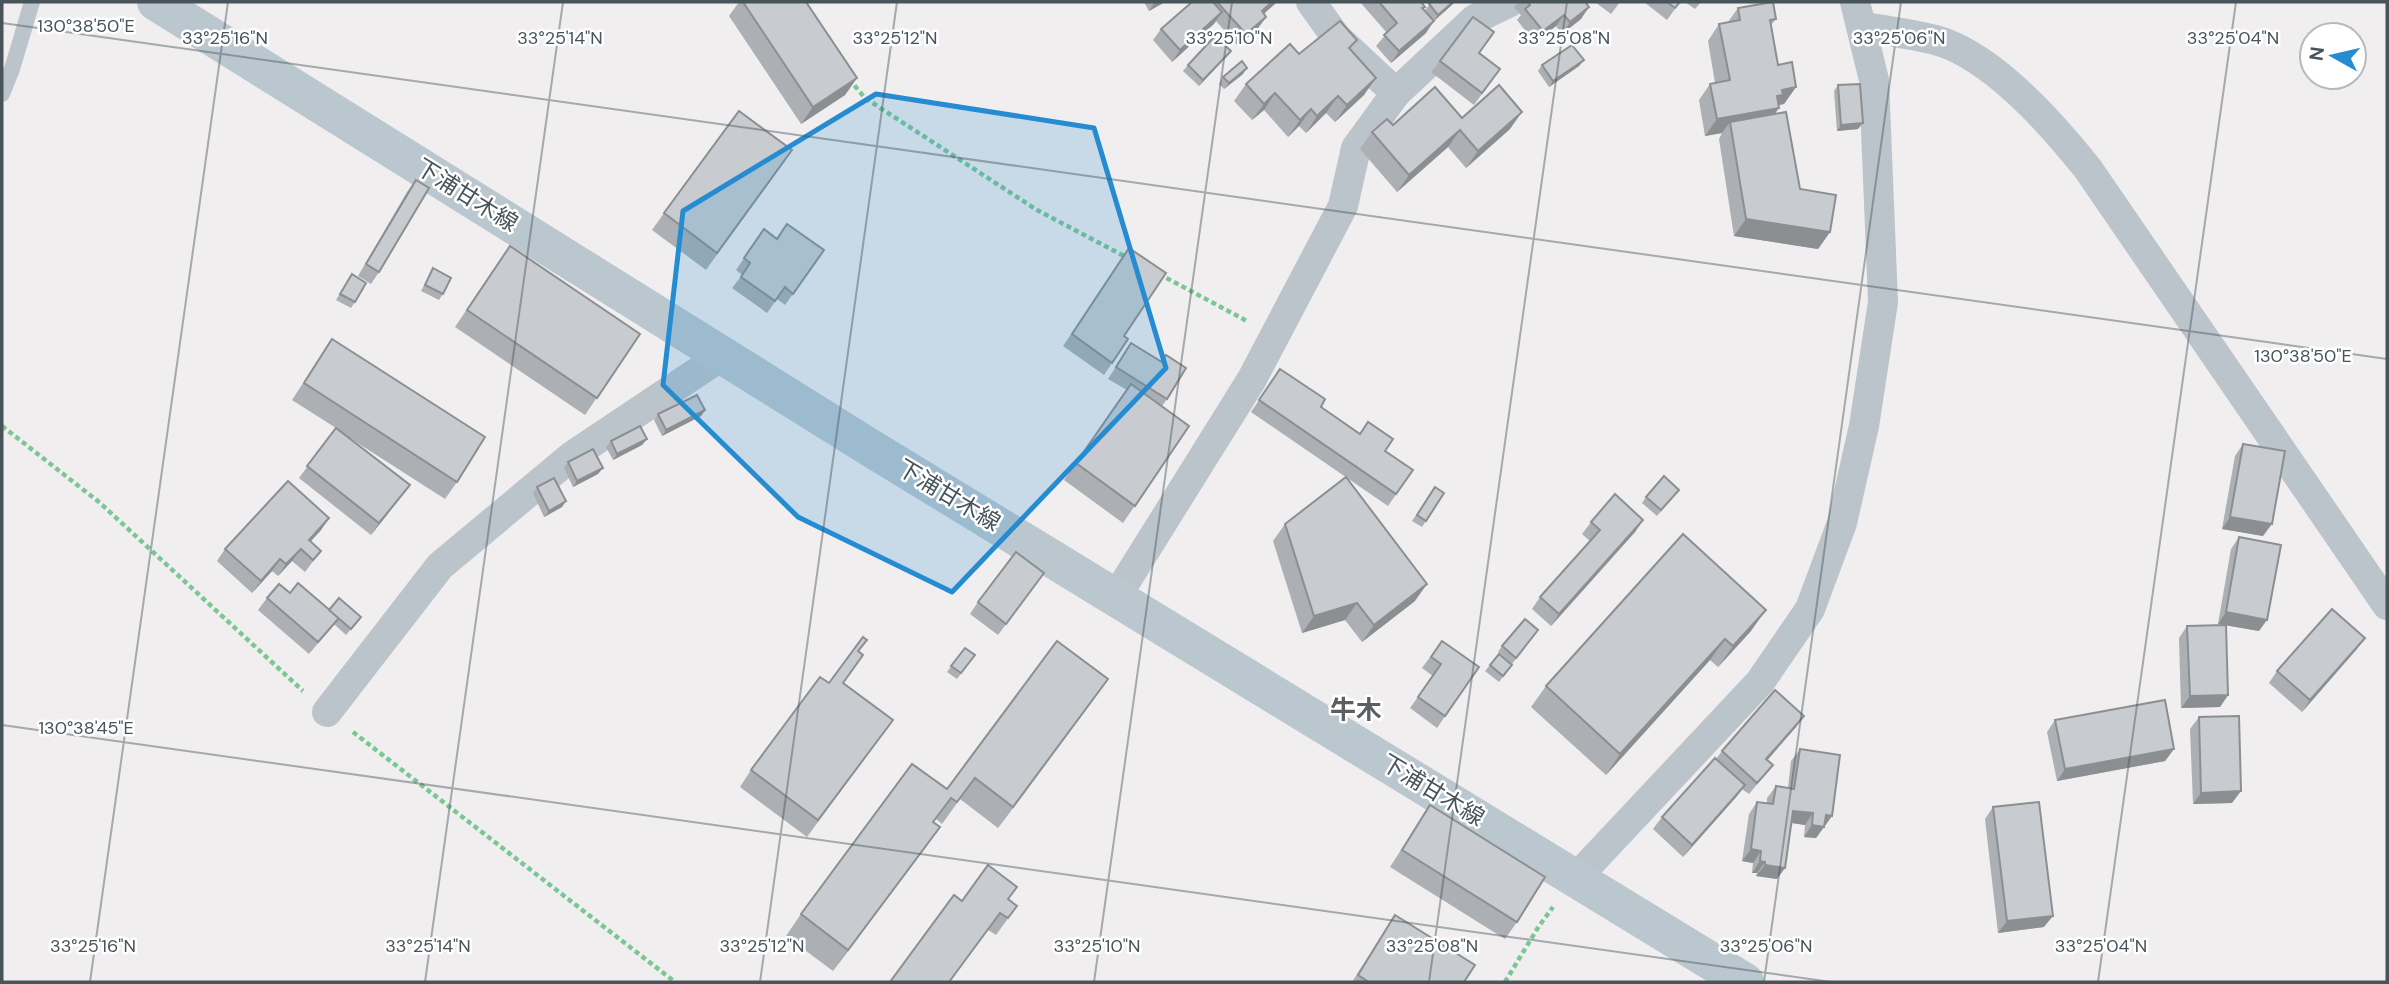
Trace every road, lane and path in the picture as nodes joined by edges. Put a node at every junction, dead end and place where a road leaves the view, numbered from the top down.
1 (32, 2) edge
2 (156, 2) edge
3 (1311, 2) edge
4 (1510, 2) edge
5 (1858, 14) edge
6 (849, 78) edge
7 (1396, 93) junction
8 (2, 94) edge
9 (1133, 260) edge
10 (1156, 273) edge
11 (1275, 336) junction
12 (723, 355) junction
13 (2, 425) edge
14 (1116, 597) junction
15 (2387, 605) edge
16 (327, 712) junction
17 (1576, 878) junction
18 (675, 982) edge
19 (1505, 982) edge
20 (1745, 982) edge

1 - 8 lane
2 - 12 main road, 下浦甘木線
3 - 7 street
4 - 7 street
5 - 15 street
5 - 17 street
6 - 9 path
7 - 11 street
10 - 11 path
11 - 14 street
12 - 14 main road, 下浦甘木線
12 - 16 street
13 - 16 path
14 - 17 main road, 下浦甘木線
16 - 18 path
17 - 19 path
17 - 20 main road, 下浦甘木線

